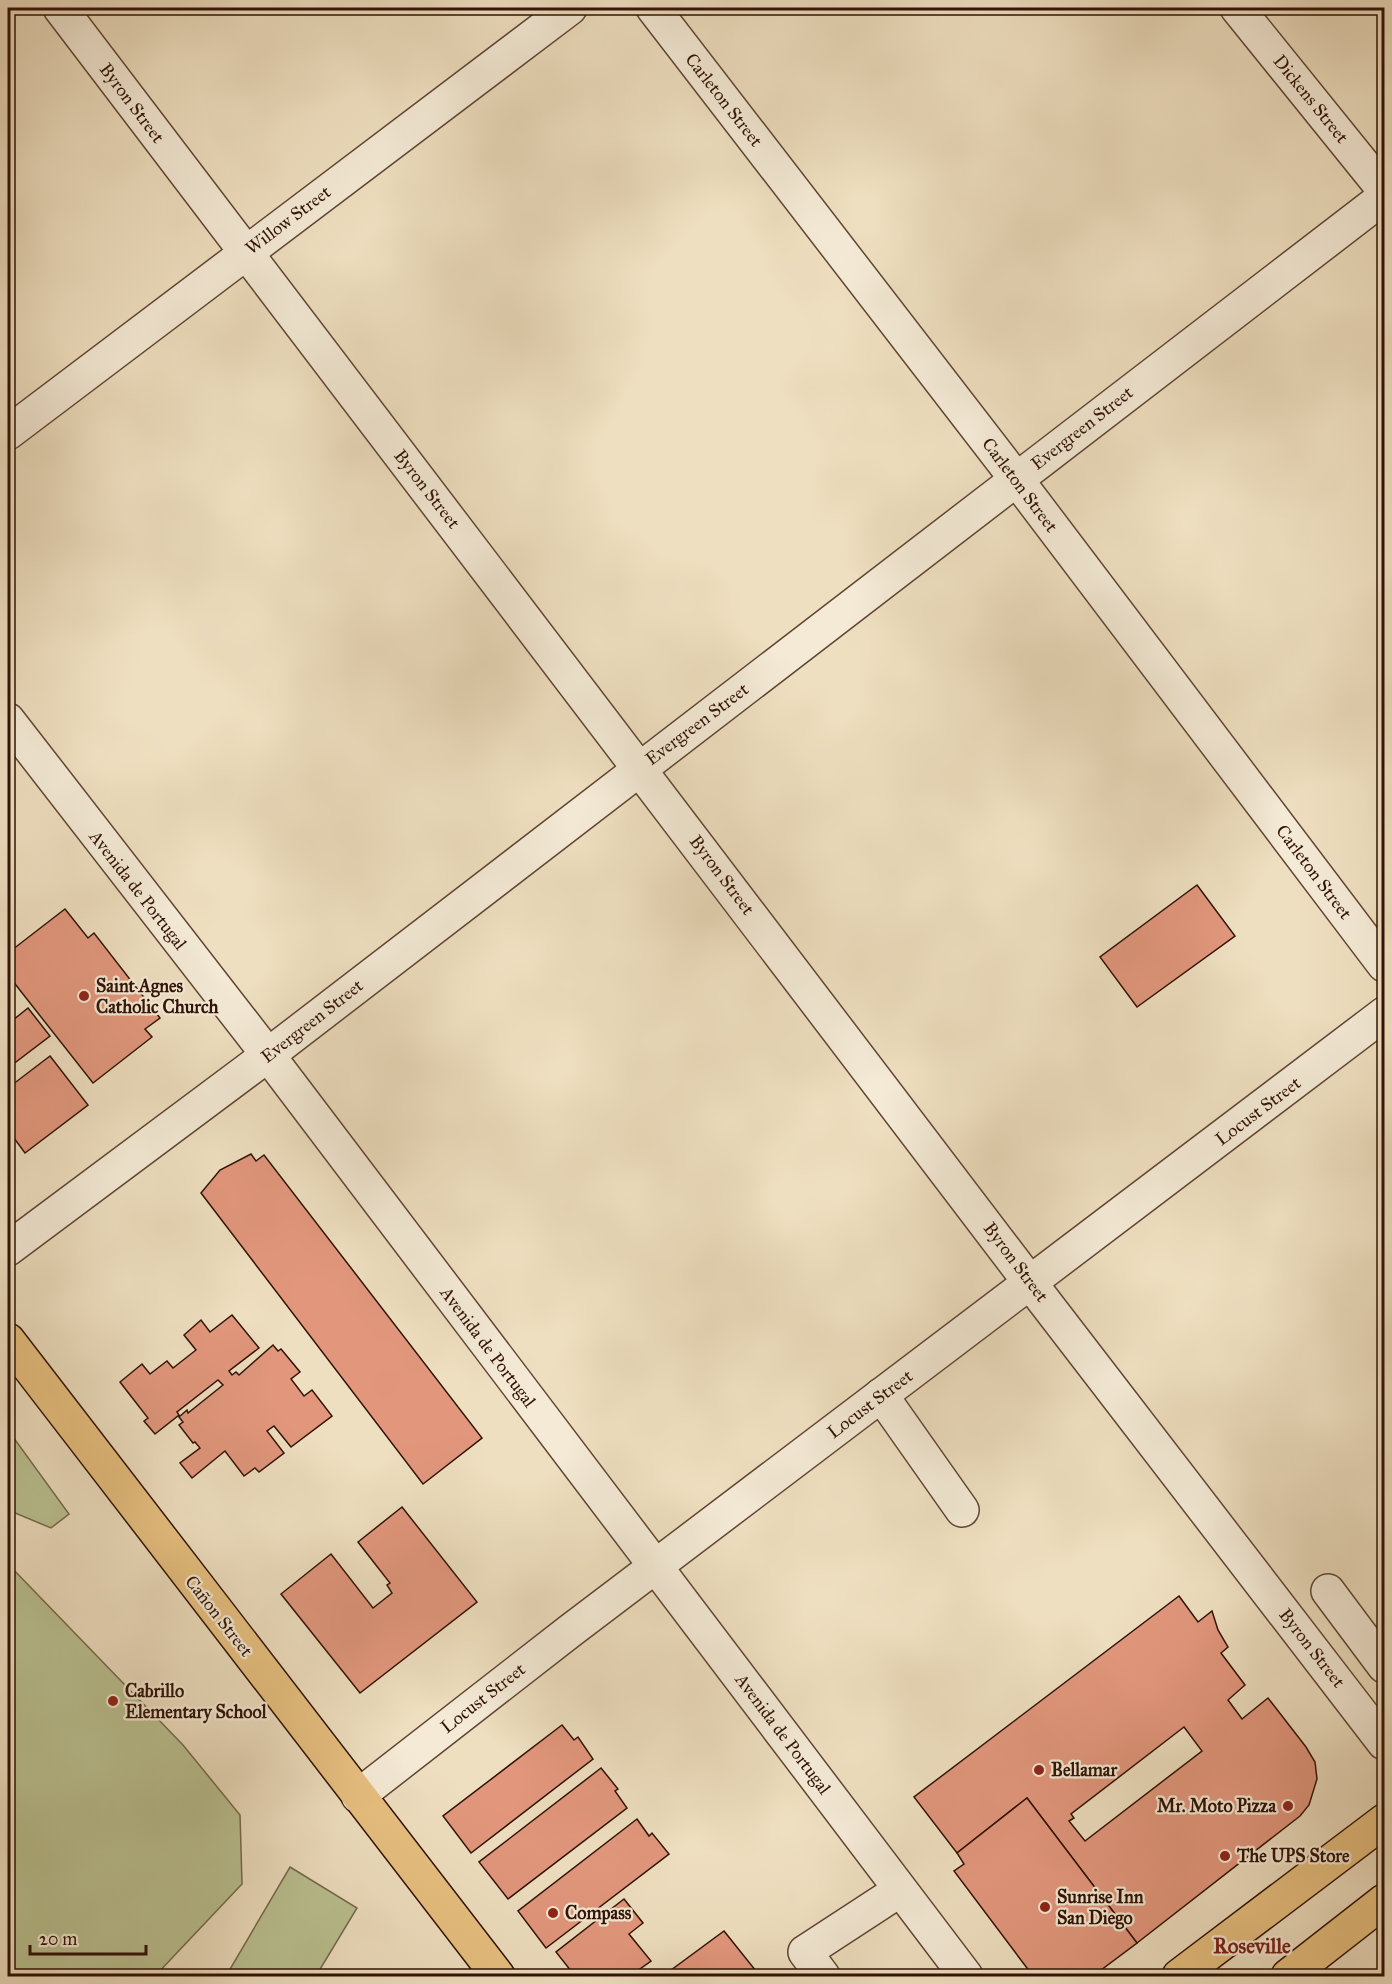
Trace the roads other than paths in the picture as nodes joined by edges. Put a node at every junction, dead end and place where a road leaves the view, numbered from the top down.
1 (60, 8) edge
2 (570, 8) edge
3 (653, 8) edge
4 (1237, 8) edge
5 (1384, 190) edge
6 (1384, 196) edge
7 (245, 252) junction
8 (8, 433) edge
9 (1017, 480) junction
10 (8, 720) edge
11 (640, 767) junction
12 (1384, 965) edge
13 (1384, 1014) edge
14 (268, 1055) junction
15 (8, 1249) edge
16 (1031, 1284) junction
17 (8, 1340) edge
18 (881, 1395) junction
19 (962, 1510) dead end
20 (657, 1567) junction
21 (1328, 1591) dead end
22 (1379, 1659) edge
23 (1335, 1679) junction
24 (1384, 1743) edge
25 (358, 1796) junction
26 (1384, 1821) edge
27 (900, 1890) junction
28 (1384, 1901) edge
29 (498, 1977) edge
30 (824, 1977) edge
31 (966, 1977) edge
32 (1179, 1977) edge
33 (1288, 1977) edge

1 - 7 street, Byron Street
2 - 7 street, Willow Street
3 - 9 street, Carleton Street
4 - 5 street, Dickens Street
6 - 9 street, Evergreen Street
7 - 8 street, Willow Street
7 - 11 street, Byron Street
9 - 11 street, Evergreen Street
9 - 12 street, Carleton Street
10 - 14 street, Avenida de Portugal
11 - 14 street, Evergreen Street
11 - 16 street, Byron Street
13 - 16 street, Locust Street
14 - 15 street, Evergreen Street
14 - 20 street, Avenida de Portugal
16 - 18 street, Locust Street
16 - 23 street, Byron Street
17 - 25 main road, Cañon Street
18 - 19 street
18 - 20 street, Locust Street
20 - 25 street, Locust Street
20 - 27 street, Avenida de Portugal
21 - 22 street
22 - 23 street
23 - 24 street, Byron Street
25 - 29 main road, Cañon Street
26 - 32 main road
27 - 30 street
27 - 31 street, Avenida de Portugal
28 - 33 main road

